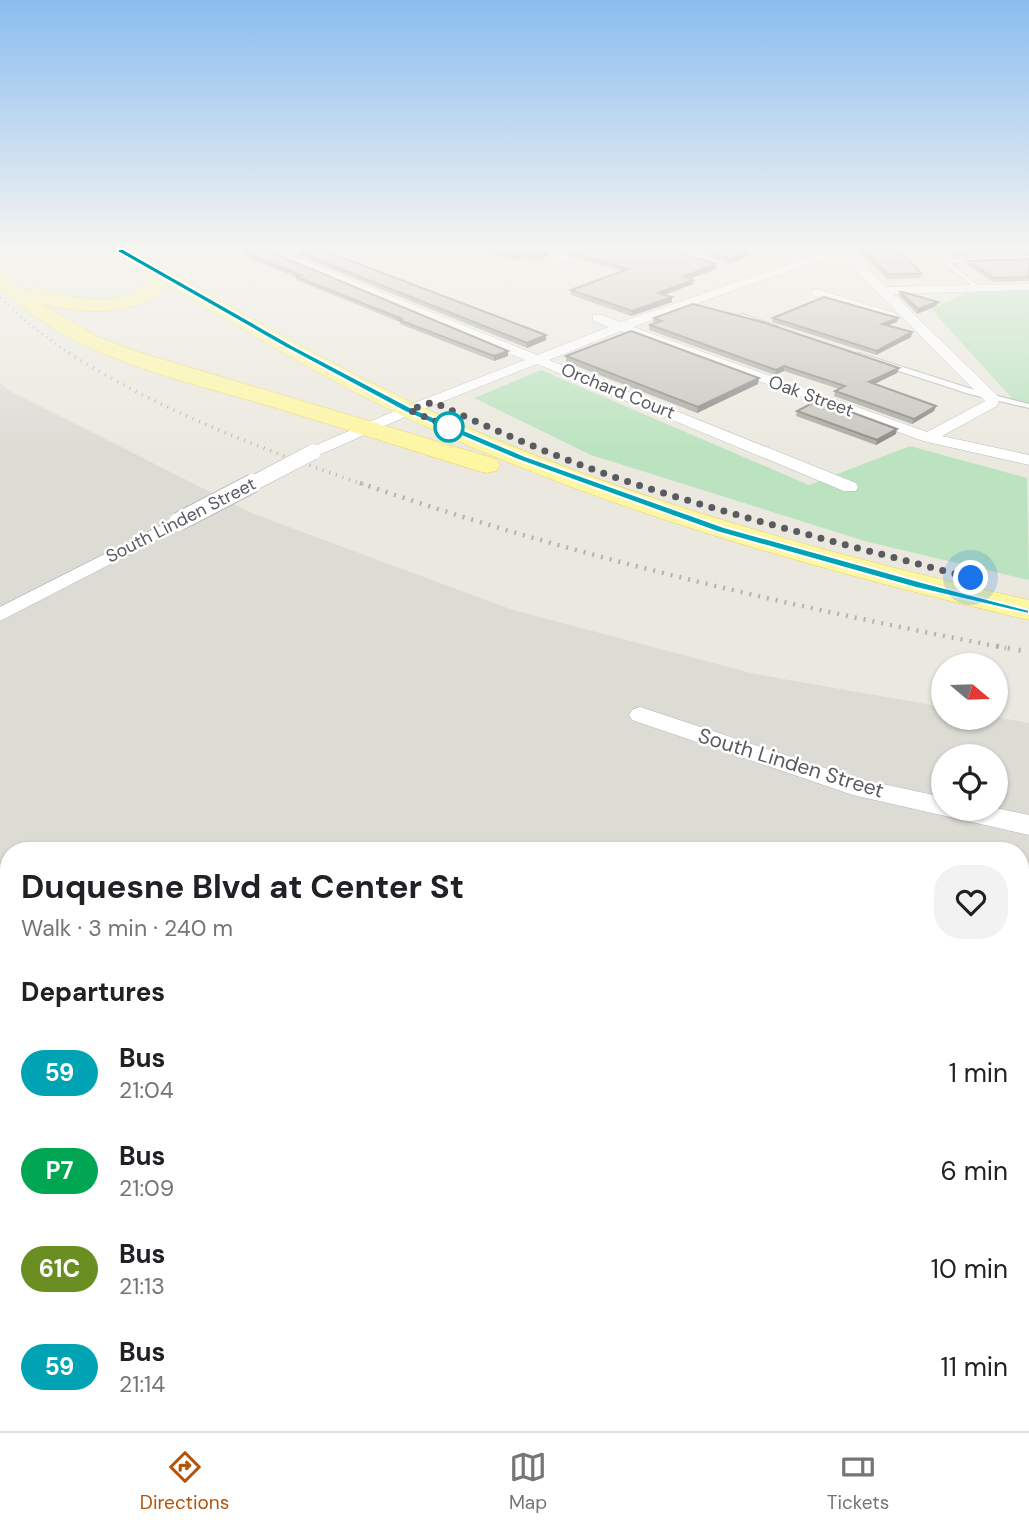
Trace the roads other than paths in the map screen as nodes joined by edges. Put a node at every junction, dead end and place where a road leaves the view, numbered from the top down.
1 (48, 317) edge
2 (114, 317) edge
3 (246, 317) edge
4 (262, 317) edge
5 (434, 317) edge
6 (649, 317) edge
7 (744, 317) edge
8 (895, 317) edge
9 (908, 317) edge
10 (597, 318) dead end
11 (911, 320) junction
12 (620, 327) junction
13 (780, 329) edge
14 (844, 350) edge
15 (539, 359) junction
16 (142, 360) junction
17 (993, 398) junction
18 (421, 406) junction
19 (1029, 406) edge
20 (365, 428) junction
21 (928, 438) junction
22 (1029, 460) edge
23 (850, 487) dead end
24 (920, 585) junction
25 (1029, 591) edge
26 (1029, 610) edge
27 (0, 615) edge
28 (640, 715) dead end
29 (931, 803) edge
30 (1008, 820) edge
31 (1029, 825) edge

1 - 16 main road
2 - 16 main road
3 - 18 main road
4 - 18 main road
5 - 15 street, Orchard Court
6 - 12 street, South Linden Street
7 - 13 lane
8 - 11 street
9 - 11 street
10 - 12 street, Oak Street
11 - 17 street
12 - 15 street, South Linden Street
12 - 21 street, Oak Street
14 - 17 lane
15 - 18 street, South Linden Street
15 - 23 street, Orchard Court
16 - 20 main road
17 - 19 lane
17 - 21 street
18 - 20 street, South Linden Street
18 - 24 main road
18 - 25 main road
20 - 24 main road
20 - 27 street, South Linden Street, bridge
21 - 22 street, Oak Street
24 - 26 main road
28 - 29 street, South Linden Street
30 - 31 street

